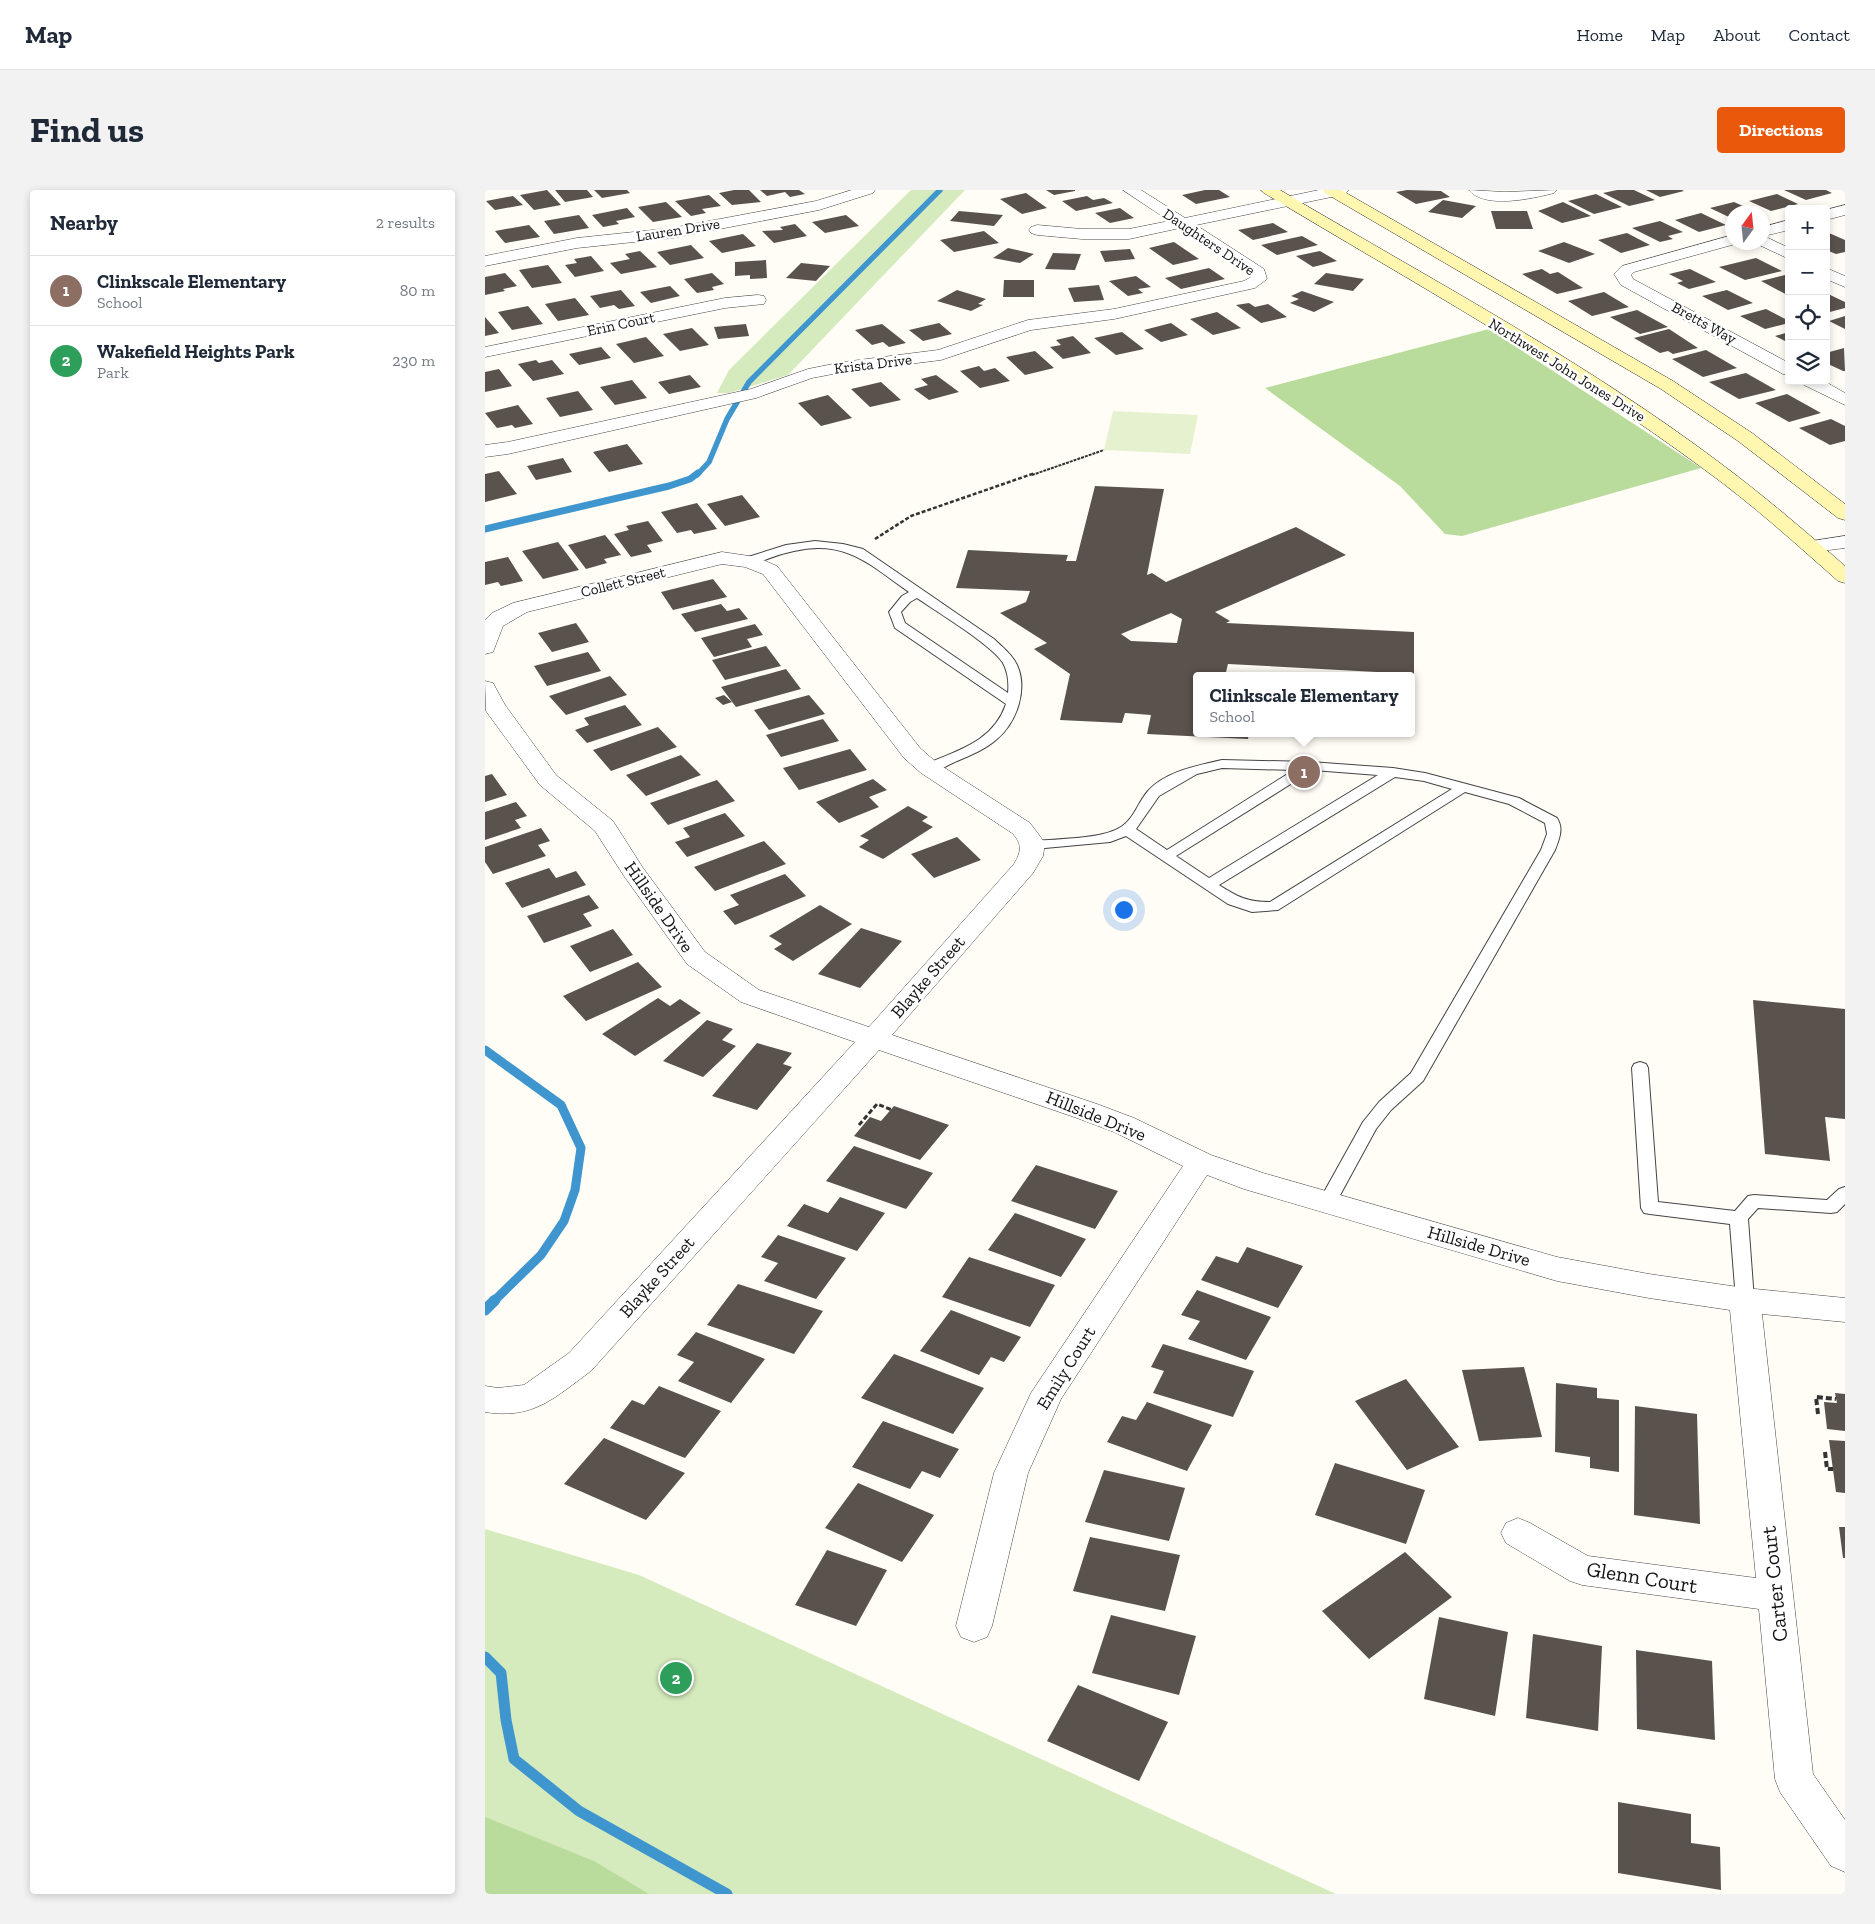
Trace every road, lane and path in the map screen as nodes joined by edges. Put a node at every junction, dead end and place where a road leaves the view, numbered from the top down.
1 (868, 190) edge
2 (1131, 190) edge
3 (1269, 190) edge
4 (1477, 190) edge
5 (1549, 190) edge
6 (1335, 191) edge
7 (1287, 200) junction
8 (1845, 210) edge
9 (1830, 214) edge
10 (1185, 224) junction
11 (1785, 226) edge
12 (1037, 230) dead end
13 (1770, 230) edge
14 (1725, 242) edge
15 (1770, 244) edge
16 (1785, 252) edge
17 (485, 261) edge
18 (1830, 275) edge
19 (1259, 279) joint
20 (1845, 282) edge
21 (758, 300) dead end
22 (485, 352) edge
23 (1785, 368) edge
24 (1817, 385) edge
25 (1845, 400) edge
26 (1103, 450) dead end
27 (485, 451) edge
28 (1845, 514) edge
29 (871, 541) dead end
30 (1845, 542) edge
31 (1813, 546) junction
32 (749, 561) junction
33 (1845, 577) edge
34 (917, 593) junction
35 (485, 648) edge
36 (485, 688) edge
37 (1012, 702) junction
38 (1309, 766) junction
39 (929, 768) junction
40 (1393, 772) junction
41 (1464, 787) junction
42 (1127, 830) junction
43 (1034, 845) junction
44 (1167, 856) junction
45 (1209, 884) junction
46 (874, 1038) junction
47 (1640, 1068) dead end
48 (892, 1110) dead end
49 (859, 1125) dead end
50 (1201, 1162) junction
51 (1845, 1193) edge
52 (1327, 1203) junction
53 (1838, 1208) edge
54 (1739, 1218) junction
55 (1745, 1300) junction
56 (1845, 1310) edge
57 (485, 1399) edge
58 (1836, 1400) dead end
59 (1818, 1414) dead end
60 (1825, 1452) dead end
61 (1833, 1469) dead end
62 (1518, 1533) dead end
63 (1775, 1596) junction
64 (974, 1626) dead end
65 (1845, 1853) edge

1 - 17 street, Lauren Drive
2 - 10 street, Daughters Drive
3 - 7 main road, Northwest John Jones Drive
4 - 5 street
6 - 7 street
6 - 28 main road, Northwest John Jones Drive
7 - 10 street
7 - 31 main road, Northwest John Jones Drive
8 - 9 street
10 - 12 street
10 - 19 street, Daughters Drive
11 - 13 street
14 - 23 street, Bretts Way
15 - 16 street
18 - 20 street
19 - 27 street, Krista Drive
21 - 22 street, Erin Court
24 - 25 street
26 - 29 path
30 - 31 street
31 - 33 main road, Northwest John Jones Drive
32 - 34 lane
32 - 35 street, Collett Street
32 - 39 street
34 - 37 lane
34 - 37 lane
36 - 46 street, Hillside Drive
37 - 39 lane
38 - 40 lane
38 - 42 lane
38 - 44 lane
39 - 43 street
40 - 41 lane
40 - 45 lane
41 - 45 lane
41 - 52 lane
42 - 43 lane
42 - 44 lane
43 - 46 street, Blayke Street
44 - 45 lane
46 - 50 street, Hillside Drive
46 - 57 street, Blayke Street
47 - 54 lane
48 - 49 path
50 - 52 street, Hillside Drive
50 - 64 street, Emily Court
51 - 53 lane
52 - 55 street, Hillside Drive
53 - 54 lane
54 - 55 lane
55 - 56 street, Hillside Drive
55 - 63 street, Carter Court
58 - 59 path
60 - 61 path
62 - 63 street, Glenn Court
63 - 65 street, Carter Court

